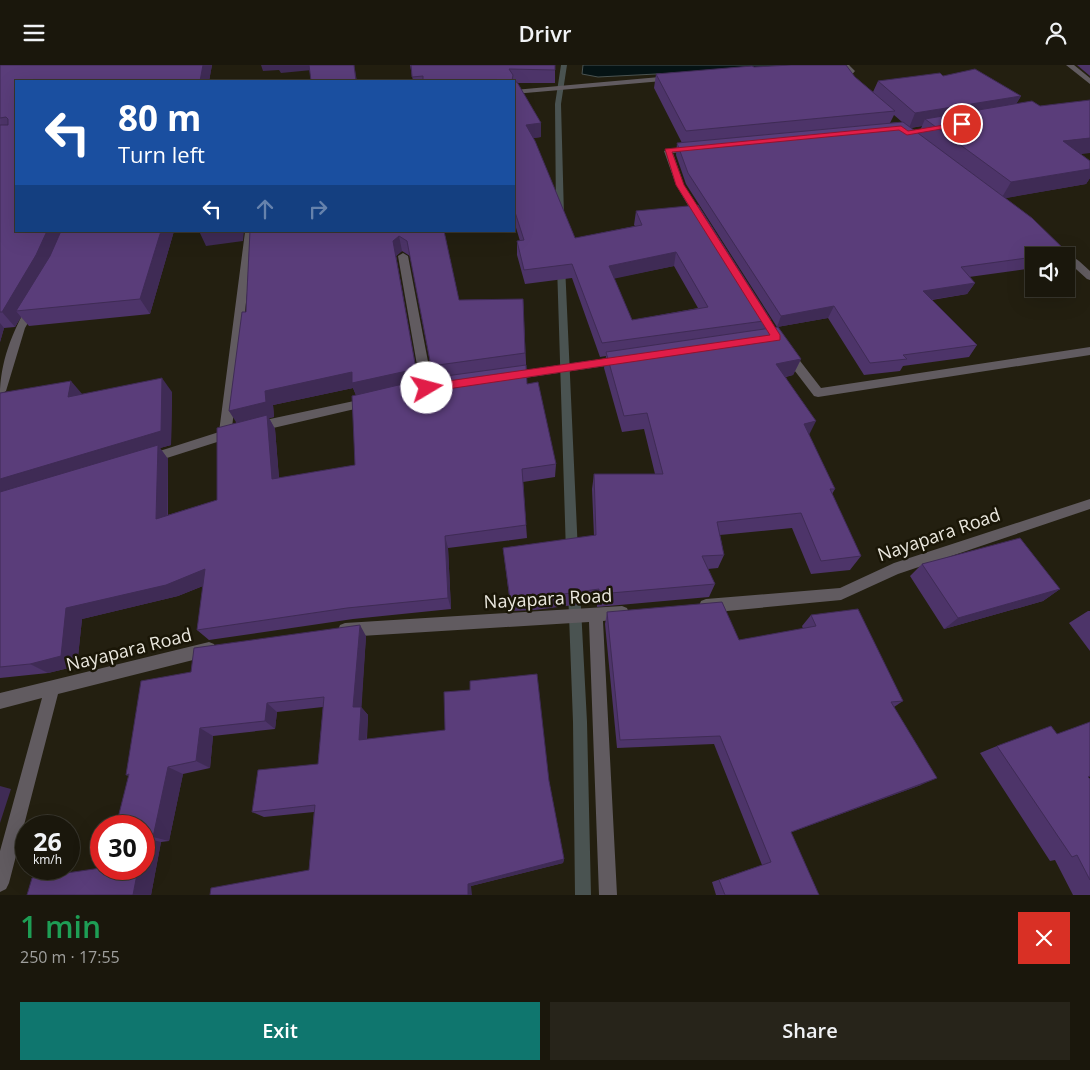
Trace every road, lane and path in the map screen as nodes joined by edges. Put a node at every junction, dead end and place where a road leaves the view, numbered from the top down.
1 (1070, 65) edge
2 (846, 69) edge
3 (679, 77) edge
4 (1090, 82) edge
5 (515, 92) edge
6 (861, 93) edge
7 (707, 147) edge
8 (705, 225) edge
9 (250, 232) edge
10 (1045, 239) edge
11 (403, 256) edge
12 (1090, 277) edge
13 (40, 294) edge
14 (756, 305) edge
15 (1090, 351) edge
16 (631, 359) edge
17 (495, 378) edge
18 (427, 389) edge
19 (0, 391) edge
20 (381, 399) edge
21 (225, 435) junction
22 (141, 461) edge
23 (1090, 504) edge
24 (694, 607) edge
25 (635, 612) edge
26 (596, 616) junction
27 (334, 631) edge
28 (218, 647) edge
29 (52, 689) junction
30 (0, 701) edge
31 (0, 883) edge
32 (608, 895) edge

1 - 4 street
2 - 6 street
3 - 5 street
7 - 8 street
9 - 21 street
10 - 12 street
11 - 18 street
13 - 19 street
14 - 15 street
16 - 17 street
20 - 21 street
21 - 22 street
23 - 24 street, Nayapara Road
25 - 26 street, Nayapara Road
26 - 27 street, Nayapara Road
26 - 32 street
28 - 29 street, Nayapara Road
29 - 30 street, Nayapara Road
29 - 31 street

